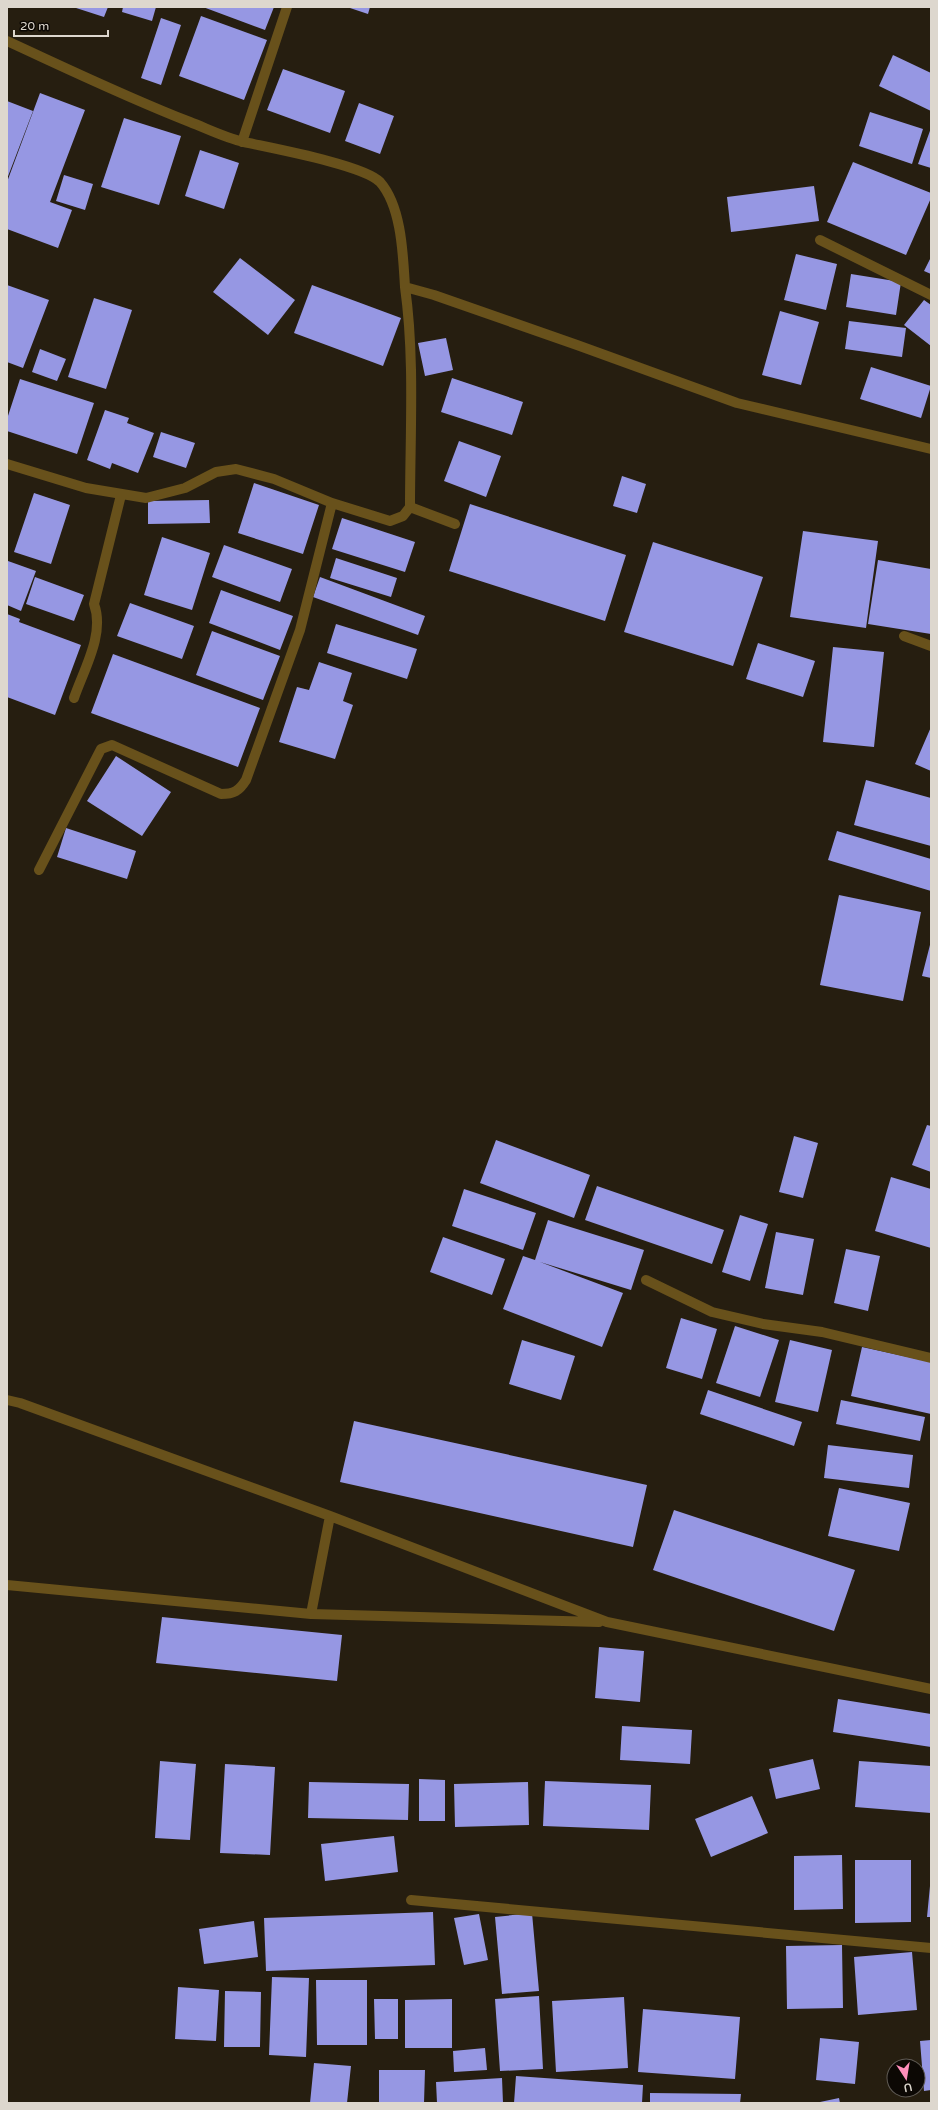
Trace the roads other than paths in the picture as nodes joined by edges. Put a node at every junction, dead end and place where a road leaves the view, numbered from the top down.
1 (287, 7) edge
2 (7, 41) edge
3 (242, 142) junction
4 (820, 240) dead end
5 (405, 287) junction
6 (931, 295) edge
7 (931, 449) edge
8 (7, 464) edge
9 (121, 495) junction
10 (332, 504) junction
11 (410, 506) junction
12 (455, 524) dead end
13 (904, 636) dead end
14 (931, 646) edge
15 (74, 698) dead end
16 (39, 870) dead end
17 (646, 1280) dead end
18 (931, 1358) edge
19 (7, 1400) edge
20 (330, 1516) junction
21 (7, 1585) edge
22 (311, 1614) junction
23 (607, 1622) junction
24 (931, 1689) edge
25 (411, 1900) dead end
26 (931, 1948) edge

1 - 3 street
2 - 3 street
3 - 5 street
4 - 6 street
5 - 7 street
5 - 11 street
8 - 9 street
9 - 10 street
9 - 15 street
10 - 11 street
10 - 16 street
11 - 12 street
13 - 14 street
17 - 18 street
19 - 20 street
20 - 22 street
20 - 23 street
21 - 22 street
22 - 23 street
23 - 24 street
25 - 26 street

